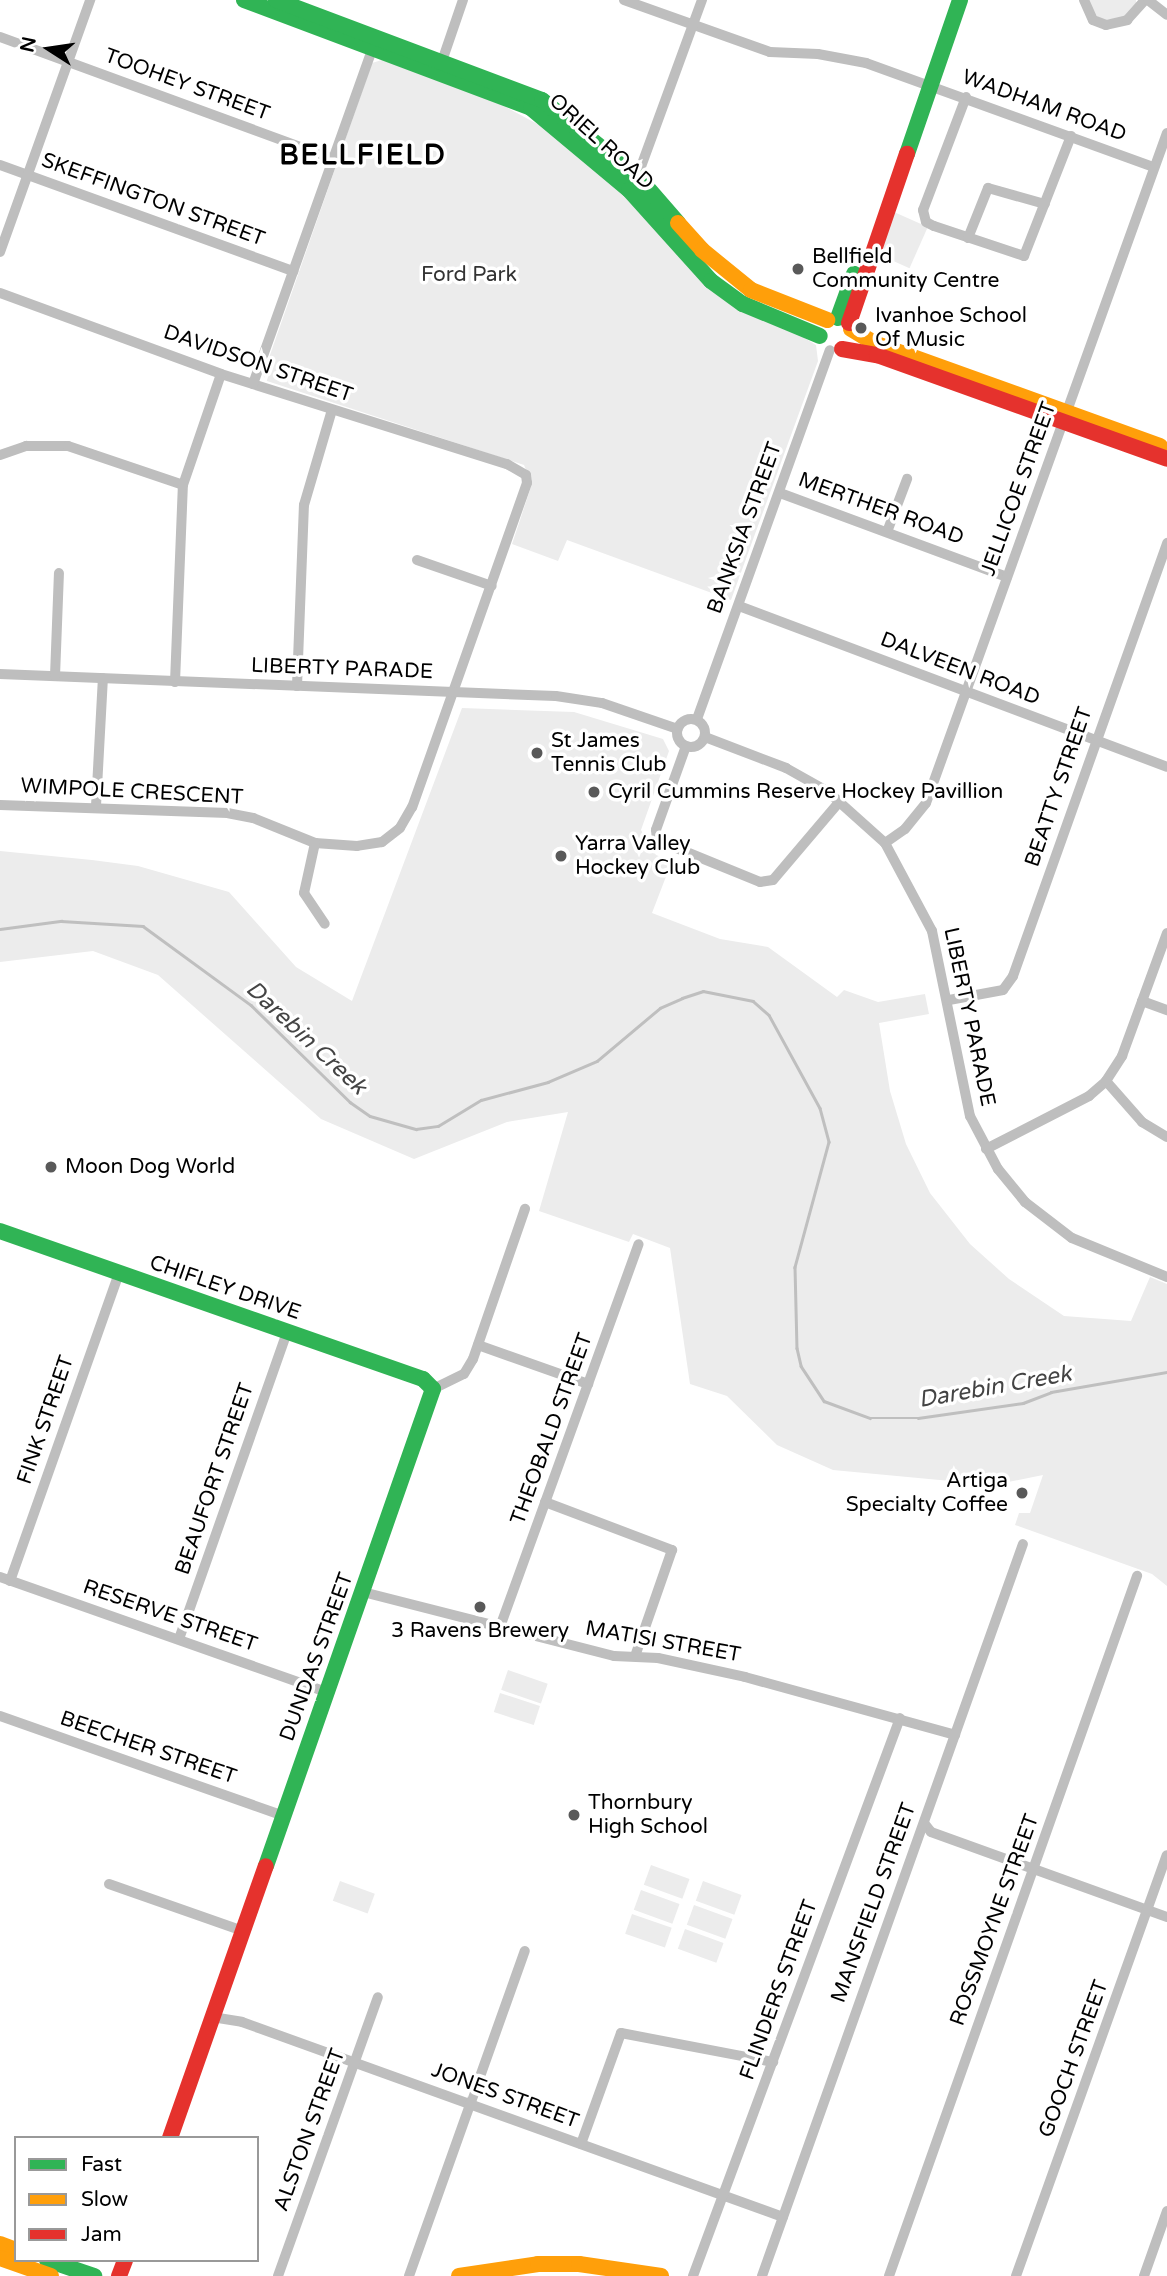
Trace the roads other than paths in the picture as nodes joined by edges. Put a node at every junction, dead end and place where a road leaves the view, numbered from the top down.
1 (90, 0) edge
2 (244, 0) edge
3 (276, 0) edge
4 (463, 0) edge
5 (624, 0) edge
6 (702, 0) edge
7 (950, 0) edge
8 (960, 0) edge
9 (1084, 0) edge
10 (1147, 0) edge
11 (1167, 15) edge
12 (693, 23) junction
13 (0, 37) edge
14 (375, 42) junction
15 (67, 62) junction
16 (440, 67) junction
17 (925, 83) junction
18 (966, 97) junction
19 (1167, 133) edge
20 (1071, 136) junction
21 (334, 159) junction
22 (0, 165) edge
23 (1154, 167) junction
24 (26, 174) junction
25 (634, 184) junction
26 (1045, 204) junction
27 (968, 238) junction
28 (0, 253) edge
29 (293, 271) junction
30 (0, 293) edge
31 (841, 322) junction
32 (820, 336) junction
33 (836, 349) junction
34 (221, 374) junction
35 (253, 384) junction
36 (332, 410) junction
37 (1066, 418) junction
38 (1167, 449) edge
39 (0, 455) edge
40 (1167, 459) edge
41 (507, 464) joint
42 (907, 479) dead end
43 (183, 485) junction
44 (780, 493) junction
45 (887, 532) junction
46 (1167, 543) edge
47 (417, 560) dead end
48 (59, 573) dead end
49 (1007, 577) junction
50 (492, 586) junction
51 (739, 606) junction
52 (0, 674) edge
53 (55, 676) junction
54 (103, 678) junction
55 (175, 682) junction
56 (297, 686) junction
57 (451, 692) junction
58 (966, 692) junction
59 (696, 719) junction
60 (678, 729) junction
61 (705, 737) junction
62 (1096, 741) junction
63 (686, 746) junction
64 (1167, 767) edge
65 (840, 801) junction
66 (0, 805) edge
67 (96, 806) junction
68 (885, 842) junction
69 (315, 843) junction
70 (325, 924) dead end
71 (1167, 933) edge
72 (948, 1000) junction
73 (1142, 1001) junction
74 (1167, 1010) edge
75 (1106, 1081) junction
76 (1167, 1138) edge
77 (986, 1149) junction
78 (525, 1209) dead end
79 (0, 1231) edge
80 (639, 1244) dead end
81 (119, 1273) junction
82 (1167, 1277) edge
83 (287, 1332) junction
84 (478, 1345) junction
85 (588, 1384) junction
86 (433, 1389) junction
87 (545, 1503) junction
88 (1023, 1544) dead end
89 (1137, 1576) dead end
90 (5, 1579) edge
91 (363, 1592) junction
92 (500, 1627) junction
93 (179, 1639) junction
94 (635, 1656) junction
95 (326, 1692) junction
96 (0, 1716) edge
97 (900, 1718) junction
98 (955, 1735) junction
99 (284, 1816) junction
100 (924, 1823) junction
101 (1167, 1855) edge
102 (1033, 1869) junction
103 (109, 1884) dead end
104 (1148, 1910) junction
105 (1167, 1917) edge
106 (243, 1931) junction
107 (525, 1951) dead end
108 (378, 1997) dead end
109 (212, 2017) junction
110 (773, 2062) junction
111 (355, 2063) junction
112 (471, 2105) junction
113 (171, 2136) edge
114 (582, 2144) junction
115 (723, 2196) junction
116 (1167, 2211) edge
117 (783, 2217) junction
118 (21, 2262) edge
119 (53, 2262) edge
120 (51, 2276) edge
121 (94, 2276) edge
122 (278, 2276) edge
123 (409, 2276) edge
124 (459, 2276) edge
125 (661, 2276) edge
126 (693, 2276) edge
127 (762, 2276) edge
128 (889, 2276) edge
129 (1016, 2276) edge
130 (1144, 2276) edge

1 - 15 street
2 - 14 main road, ORIEL ROAD
3 - 14 main road, ORIEL ROAD
4 - 16 street
5 - 12 street, WADHAM ROAD
6 - 12 street
7 - 17 main road
8 - 17 main road
9 - 10 street
10 - 11 street
12 - 17 street, WADHAM ROAD
12 - 25 street
13 - 15 street, TOOHEY STREET
14 - 16 main road, ORIEL ROAD
14 - 21 street
15 - 21 street, TOOHEY STREET
15 - 24 street
16 - 25 main road, ORIEL ROAD
17 - 18 street, WADHAM ROAD
17 - 31 main road
18 - 20 street, WADHAM ROAD
18 - 27 street
19 - 23 street, JELLICOE STREET
20 - 23 street, WADHAM ROAD
20 - 26 street
21 - 29 street
22 - 24 street, SKEFFINGTON STREET
23 - 37 street, JELLICOE STREET
24 - 28 street
24 - 29 street, SKEFFINGTON STREET
25 - 31 main road, ORIEL ROAD
25 - 32 main road, ORIEL ROAD
26 - 27 street
26 - 27 street
29 - 35 street
30 - 34 street, DAVIDSON STREET
31 - 32 main road
31 - 33 main road
31 - 37 main road, ORIEL ROAD
32 - 33 main road
33 - 37 main road, ORIEL ROAD
33 - 44 street, BANKSIA STREET
34 - 35 street, DAVIDSON STREET
34 - 43 street
35 - 36 street, DAVIDSON STREET
36 - 41 street, DAVIDSON STREET
36 - 56 street
37 - 38 main road, ORIEL ROAD
37 - 40 main road, ORIEL ROAD
37 - 49 street, JELLICOE STREET
39 - 43 street
41 - 50 street, WIMPOLE CRESCENT
42 - 45 street
43 - 55 street
44 - 45 street, MERTHER ROAD
44 - 51 street, BANKSIA STREET
45 - 49 street, MERTHER ROAD
46 - 62 street, BEATTY STREET
47 - 50 street
48 - 53 street
49 - 58 street, JELLICOE STREET
50 - 57 street, WIMPOLE CRESCENT
51 - 58 street, DALVEEN ROAD
51 - 59 street, BANKSIA STREET
52 - 53 street, LIBERTY PARADE
53 - 54 street, LIBERTY PARADE
54 - 55 street, LIBERTY PARADE
54 - 67 street
55 - 56 street, LIBERTY PARADE
56 - 57 street, LIBERTY PARADE
57 - 60 street, LIBERTY PARADE
57 - 69 street, WIMPOLE CRESCENT
58 - 62 street, DALVEEN ROAD
58 - 68 street, JELLICOE STREET
59 - 60 street
59 - 61 street
60 - 63 street
61 - 63 street
61 - 65 street, LIBERTY PARADE
62 - 64 street, DALVEEN ROAD
62 - 72 street, BEATTY STREET
63 - 65 street
65 - 68 street, LIBERTY PARADE
66 - 67 street, WIMPOLE CRESCENT
67 - 69 street, WIMPOLE CRESCENT
68 - 72 street, LIBERTY PARADE
69 - 70 street
71 - 73 street
72 - 77 street, LIBERTY PARADE
73 - 74 street
73 - 75 street
75 - 76 street
75 - 77 street
77 - 82 street, LIBERTY PARADE
78 - 84 street
79 - 81 main road, CHIFLEY DRIVE
80 - 85 street, THEOBALD STREET
81 - 83 main road, CHIFLEY DRIVE
81 - 90 street, FINK STREET
83 - 86 main road, CHIFLEY DRIVE
83 - 93 street, BEAUFORT STREET
84 - 85 street
84 - 86 street
85 - 87 street, THEOBALD STREET
86 - 91 main road, DUNDAS STREET
87 - 92 street, THEOBALD STREET
87 - 94 street
88 - 98 street, MANSFIELD STREET
89 - 102 street, ROSSMOYNE STREET
90 - 93 street, RESERVE STREET
91 - 92 street, MATISI STREET
91 - 95 main road, DUNDAS STREET
92 - 94 street, MATISI STREET
93 - 95 street, RESERVE STREET
94 - 97 street, MATISI STREET
95 - 99 main road, DUNDAS STREET
96 - 99 street, BEECHER STREET
97 - 98 street, MATISI STREET
97 - 110 street, FLINDERS STREET
98 - 100 street, MANSFIELD STREET
99 - 106 main road, DUNDAS STREET
100 - 102 street
100 - 117 street, MANSFIELD STREET
101 - 104 street, GOOCH STREET
102 - 104 street
102 - 128 street, ROSSMOYNE STREET
103 - 106 street
104 - 105 street
104 - 129 street, GOOCH STREET
106 - 109 main road, DUNDAS STREET
107 - 112 street
108 - 111 street, ALSTON STREET
109 - 111 street, JONES STREET
109 - 113 main road, DUNDAS STREET
110 - 114 street
110 - 115 street, FLINDERS STREET
111 - 112 street, JONES STREET
111 - 122 street, ALSTON STREET
112 - 114 street, JONES STREET
112 - 123 street
114 - 115 street, JONES STREET
115 - 117 street, JONES STREET
115 - 126 street, FLINDERS STREET
116 - 130 street
117 - 127 street, MANSFIELD STREET
118 - 120 main road
119 - 121 main road
124 - 125 main road

